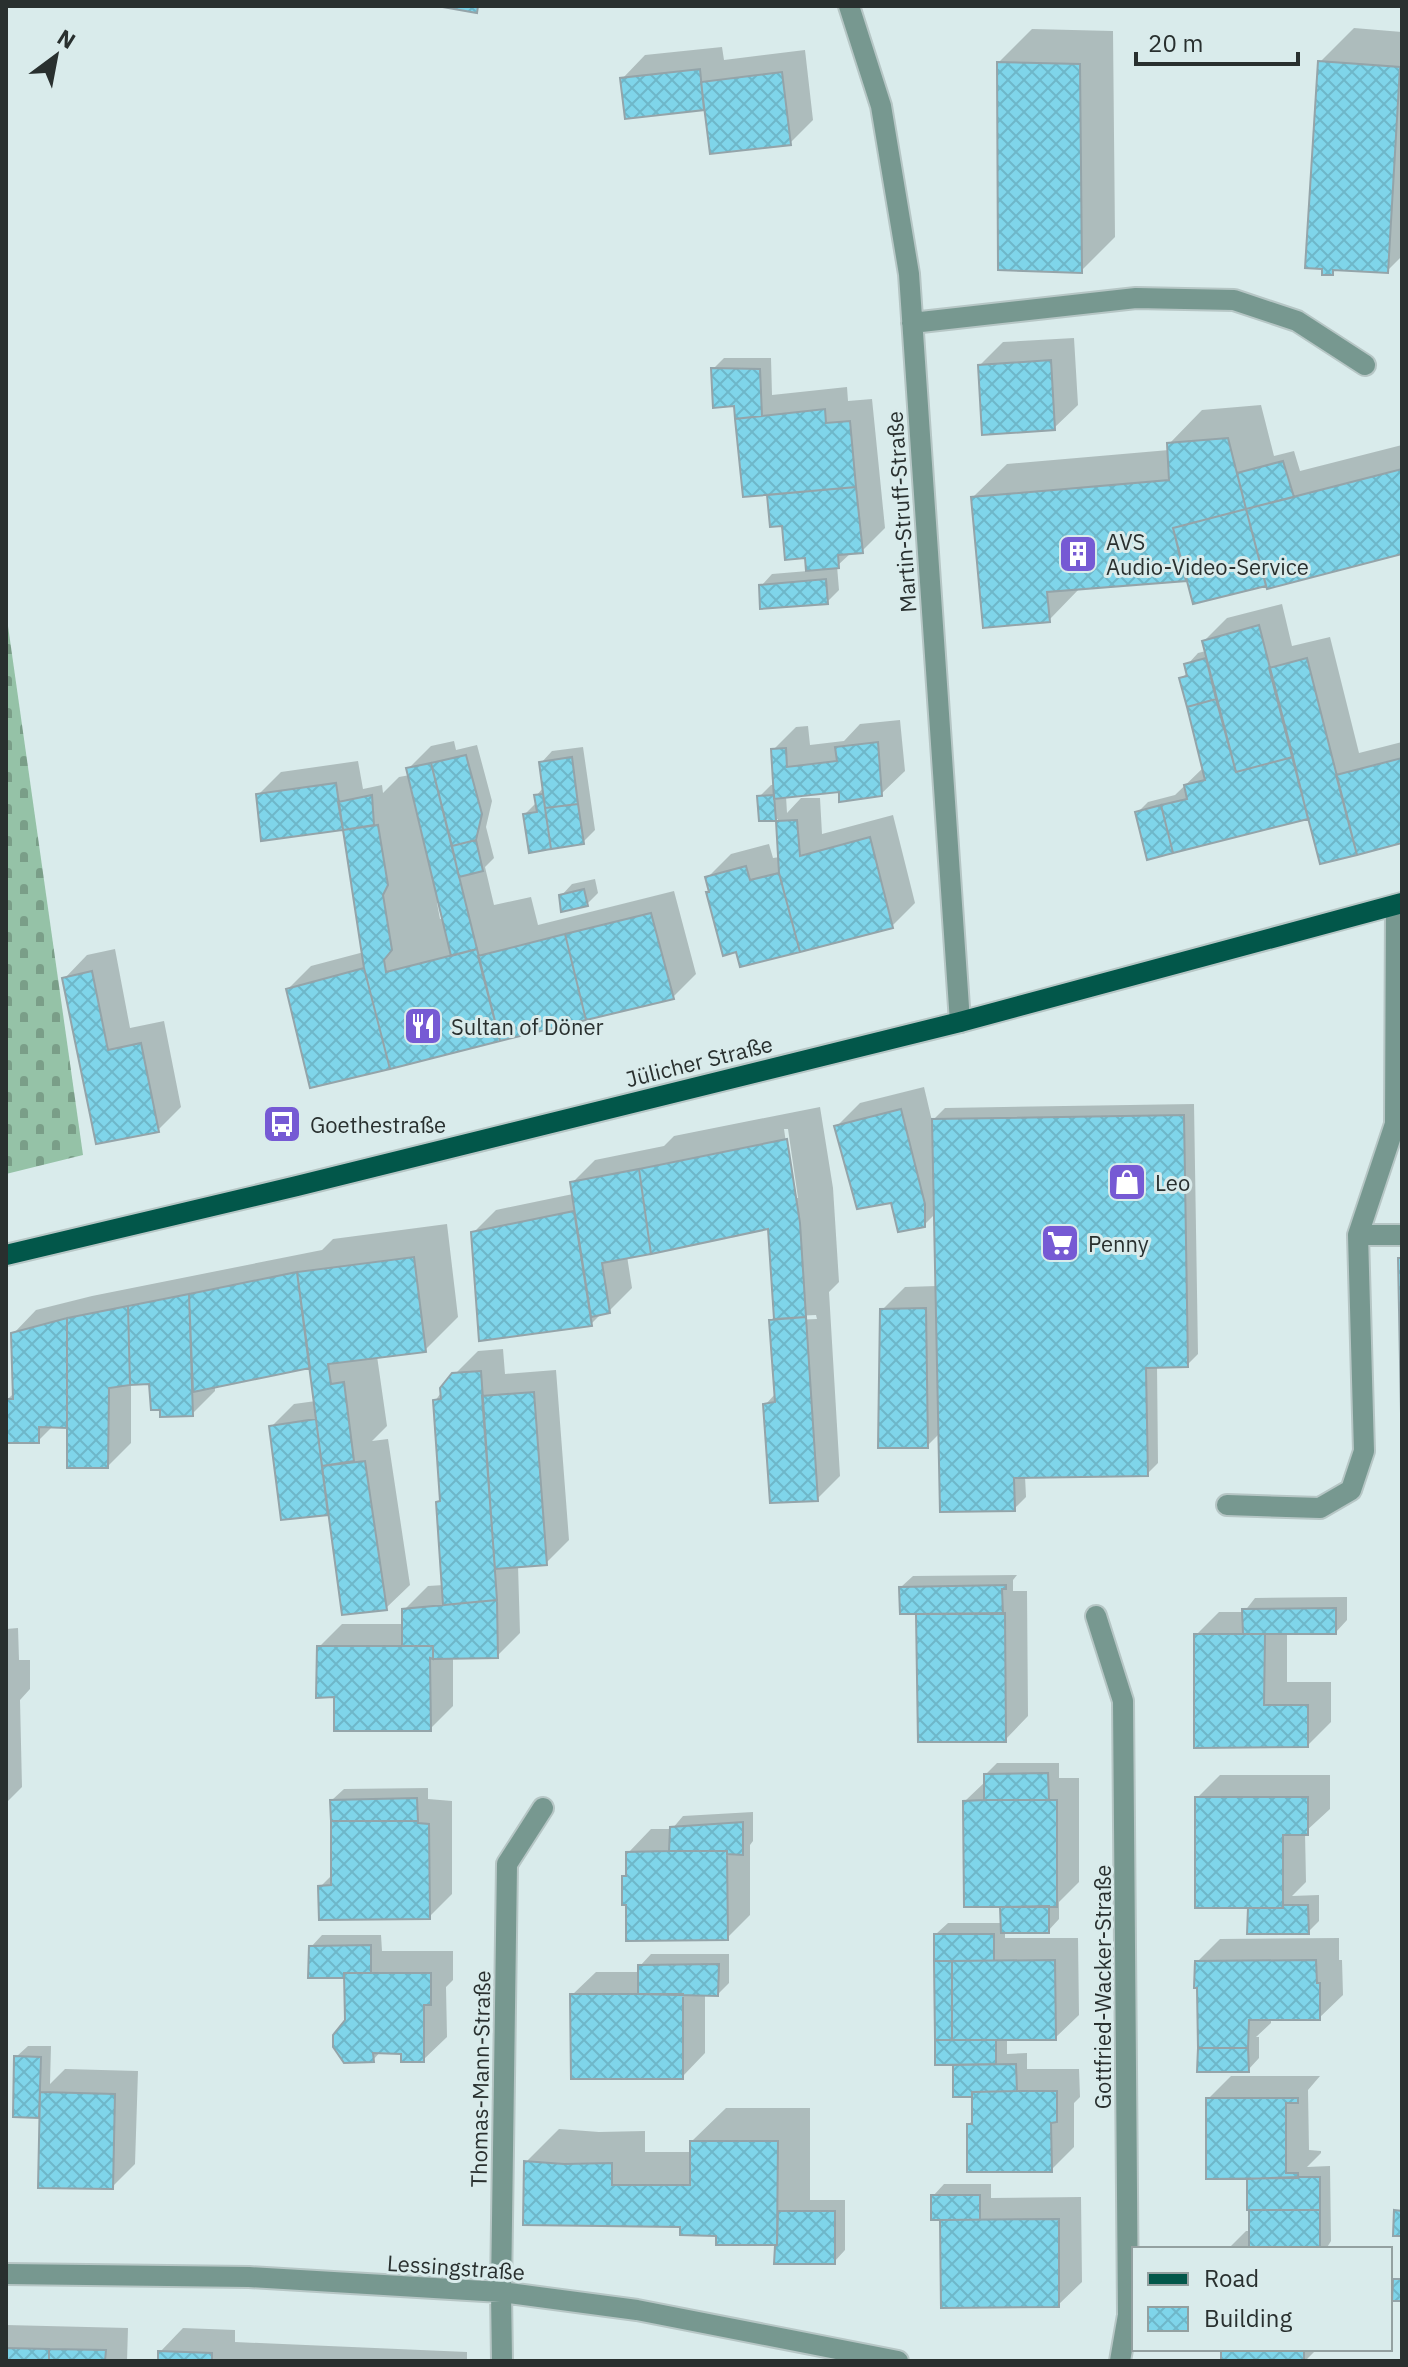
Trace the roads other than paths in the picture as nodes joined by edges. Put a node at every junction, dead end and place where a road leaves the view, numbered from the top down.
1 (849, 6) edge
2 (912, 323) junction
3 (1365, 365) dead end
4 (1399, 904) edge
5 (960, 1022) junction
6 (1358, 1235) junction
7 (1402, 1235) edge
8 (6, 1255) edge
9 (1227, 1505) dead end
10 (1096, 1616) dead end
11 (543, 1808) dead end
12 (6, 2274) edge
13 (501, 2292) junction
14 (502, 2361) edge
15 (898, 2361) edge
16 (1120, 2361) edge

1 - 2 street, Martin-Struff-Straße
2 - 3 street
2 - 5 street, Martin-Struff-Straße
4 - 5 main road, Jülicher Straße
4 - 6 street
5 - 8 main road, Jülicher Straße
6 - 7 street
6 - 9 street
10 - 16 street, Gottfried-Wacker-Straße
11 - 13 street, Thomas-Mann-Straße
12 - 13 street, Lessingstraße
13 - 14 street, Thomas-Mann-Straße
13 - 15 street, Lessingstraße

